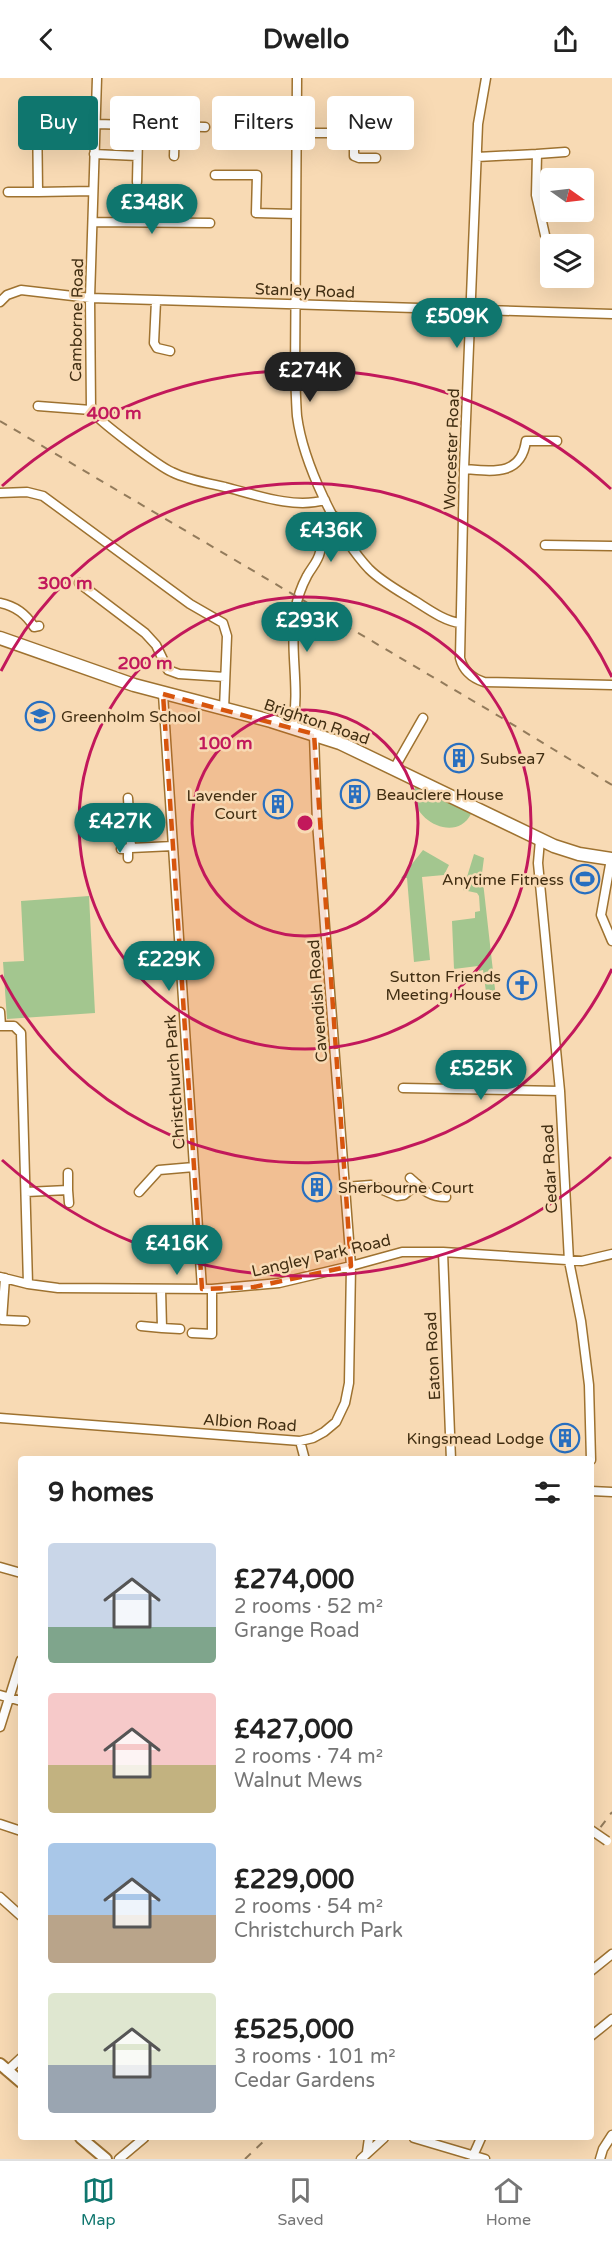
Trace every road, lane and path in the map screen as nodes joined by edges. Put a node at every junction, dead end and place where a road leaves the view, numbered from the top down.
1 (97, 78) edge
2 (297, 78) edge
3 (486, 78) edge
4 (97, 96) edge
5 (297, 96) edge
6 (200, 127) edge
7 (205, 127) dead end
8 (37, 150) edge
9 (94, 150) edge
10 (137, 150) edge
11 (174, 150) edge
12 (296, 150) edge
13 (354, 150) edge
14 (565, 152) dead end
15 (94, 154) junction
16 (537, 154) junction
17 (137, 156) junction
18 (174, 156) dead end
19 (477, 157) junction
20 (376, 158) dead end
21 (215, 175) dead end
22 (137, 182) dead end
23 (93, 190) junction
24 (9, 192) dead end
25 (38, 192) junction
26 (295, 214) junction
27 (94, 222) junction
28 (210, 223) dead end
29 (545, 234) edge
30 (90, 298) junction
31 (156, 301) junction
32 (0, 302) edge
33 (294, 305) junction
34 (472, 311) junction
35 (612, 314) edge
36 (170, 351) dead end
37 (38, 406) dead end
38 (91, 410) junction
39 (556, 441) dead end
40 (464, 469) junction
41 (0, 493) edge
42 (325, 500) junction
43 (334, 516) junction
44 (545, 544) dead end
45 (612, 546) edge
46 (79, 583) dead end
47 (0, 603) edge
48 (460, 623) junction
49 (39, 626) dead end
50 (0, 638) edge
51 (225, 677) junction
52 (612, 685) edge
53 (164, 694) junction
54 (224, 709) junction
55 (423, 718) dead end
56 (292, 727) junction
57 (314, 734) junction
58 (395, 767) junction
59 (128, 798) dead end
60 (540, 840) junction
61 (172, 846) junction
62 (612, 859) edge
63 (612, 941) edge
64 (0, 1012) edge
65 (0, 1026) edge
66 (403, 1088) dead end
67 (560, 1091) junction
68 (194, 1167) junction
69 (68, 1173) dead end
70 (345, 1187) junction
71 (68, 1190) junction
72 (26, 1192) junction
73 (139, 1192) dead end
74 (446, 1197) dead end
75 (69, 1203) dead end
76 (443, 1252) junction
77 (612, 1254) edge
78 (569, 1261) junction
79 (351, 1266) junction
80 (3, 1278) edge
81 (28, 1284) junction
82 (161, 1289) junction
83 (202, 1289) junction
84 (212, 1289) junction
85 (1, 1320) edge
86 (25, 1321) dead end
87 (141, 1326) dead end
88 (162, 1328) junction
89 (180, 1329) dead end
90 (192, 1333) dead end
91 (0, 1418) edge
92 (300, 1441) junction
93 (304, 1456) edge
94 (451, 1456) edge
95 (591, 1456) edge
96 (594, 1491) edge
97 (612, 1492) edge
98 (0, 1567) edge
99 (18, 1572) edge
100 (18, 1670) edge
101 (0, 1695) edge
102 (9, 1698) junction
103 (18, 1700) edge
104 (0, 1727) edge
105 (0, 1824) edge
106 (18, 1830) edge
107 (594, 1832) edge
108 (609, 1844) edge
109 (0, 1897) edge
110 (18, 1913) edge
111 (612, 1954) edge
112 (594, 1969) edge
113 (612, 2019) edge
114 (594, 2034) edge
115 (18, 2060) edge
116 (4, 2067) edge
117 (18, 2079) edge
118 (612, 2135) edge
119 (83, 2140) edge
120 (93, 2140) edge
121 (141, 2140) edge
122 (368, 2140) edge
123 (382, 2140) edge
124 (423, 2140) edge
125 (480, 2140) edge
126 (364, 2156) edge
127 (473, 2156) junction
128 (106, 2159) edge
129 (117, 2159) edge
130 (485, 2159) edge
131 (600, 2159) edge

1 - 4 street, Camborne Road
2 - 5 street
3 - 19 street, Worcester Road
6 - 7 street
8 - 25 street
9 - 15 street, Camborne Road
10 - 17 street
11 - 18 street
12 - 26 street
13 - 20 street
14 - 16 street
15 - 17 street
15 - 23 street, Camborne Road
16 - 19 street
16 - 29 street
17 - 22 street
19 - 34 street, Worcester Road
21 - 26 street
23 - 25 street
23 - 27 street, Camborne Road
24 - 25 street
26 - 33 street
27 - 28 street
27 - 30 street, Camborne Road
30 - 31 street, Stanley Road
30 - 32 street, Stanley Road
30 - 38 street, Camborne Road
31 - 33 street, Stanley Road
31 - 36 street
33 - 34 street, Stanley Road
33 - 42 street
34 - 35 street, Stanley Road
34 - 40 street, Worcester Road
37 - 38 street
38 - 42 street
39 - 40 street
40 - 48 street, Worcester Road
41 - 51 street
42 - 43 street
43 - 48 street
43 - 56 street
44 - 45 street
46 - 51 street
47 - 49 street
48 - 52 street, Worcester Road
50 - 53 main road, Brighton Road
51 - 54 street
53 - 54 main road, Brighton Road
53 - 61 street, Christchurch Park
54 - 56 main road, Brighton Road
55 - 58 street
56 - 57 main road, Brighton Road
57 - 58 main road, Brighton Road
57 - 70 street, Cavendish Road
58 - 60 main road, Brighton Road
59 - 61 street
60 - 62 main road, Brighton Road
60 - 67 street, Cedar Road
61 - 68 street, Christchurch Park
62 - 63 street
64 - 65 street
65 - 72 street
66 - 67 street
67 - 78 street, Cedar Road
68 - 73 street
68 - 83 street, Christchurch Park
69 - 71 street
70 - 74 street
70 - 79 street, Cavendish Road
71 - 72 street
71 - 75 street
72 - 81 street
76 - 78 street, Langley Park Road
76 - 79 street, Langley Park Road
76 - 94 street, Eaton Road
77 - 78 street, Langley Park Road
78 - 95 street, Cedar Road
79 - 84 street, Langley Park Road
79 - 92 street, Albion Road
80 - 81 street, Langley Park Road
80 - 85 street
81 - 82 street, Langley Park Road
82 - 83 street, Langley Park Road
82 - 88 street
83 - 84 street, Langley Park Road
84 - 90 street
85 - 86 street
87 - 88 street
88 - 89 street
91 - 92 street, Albion Road
92 - 93 street
96 - 97 street
98 - 99 street
100 - 102 street
101 - 102 street
102 - 103 street
102 - 104 street
105 - 106 street
107 - 108 street, bridge
109 - 110 street
111 - 112 street
113 - 114 street
115 - 116 street
116 - 117 street
118 - 131 street
119 - 128 street
120 - 129 street
121 - 129 street
122 - 126 street
123 - 126 street
124 - 127 street
125 - 127 street
127 - 130 street

